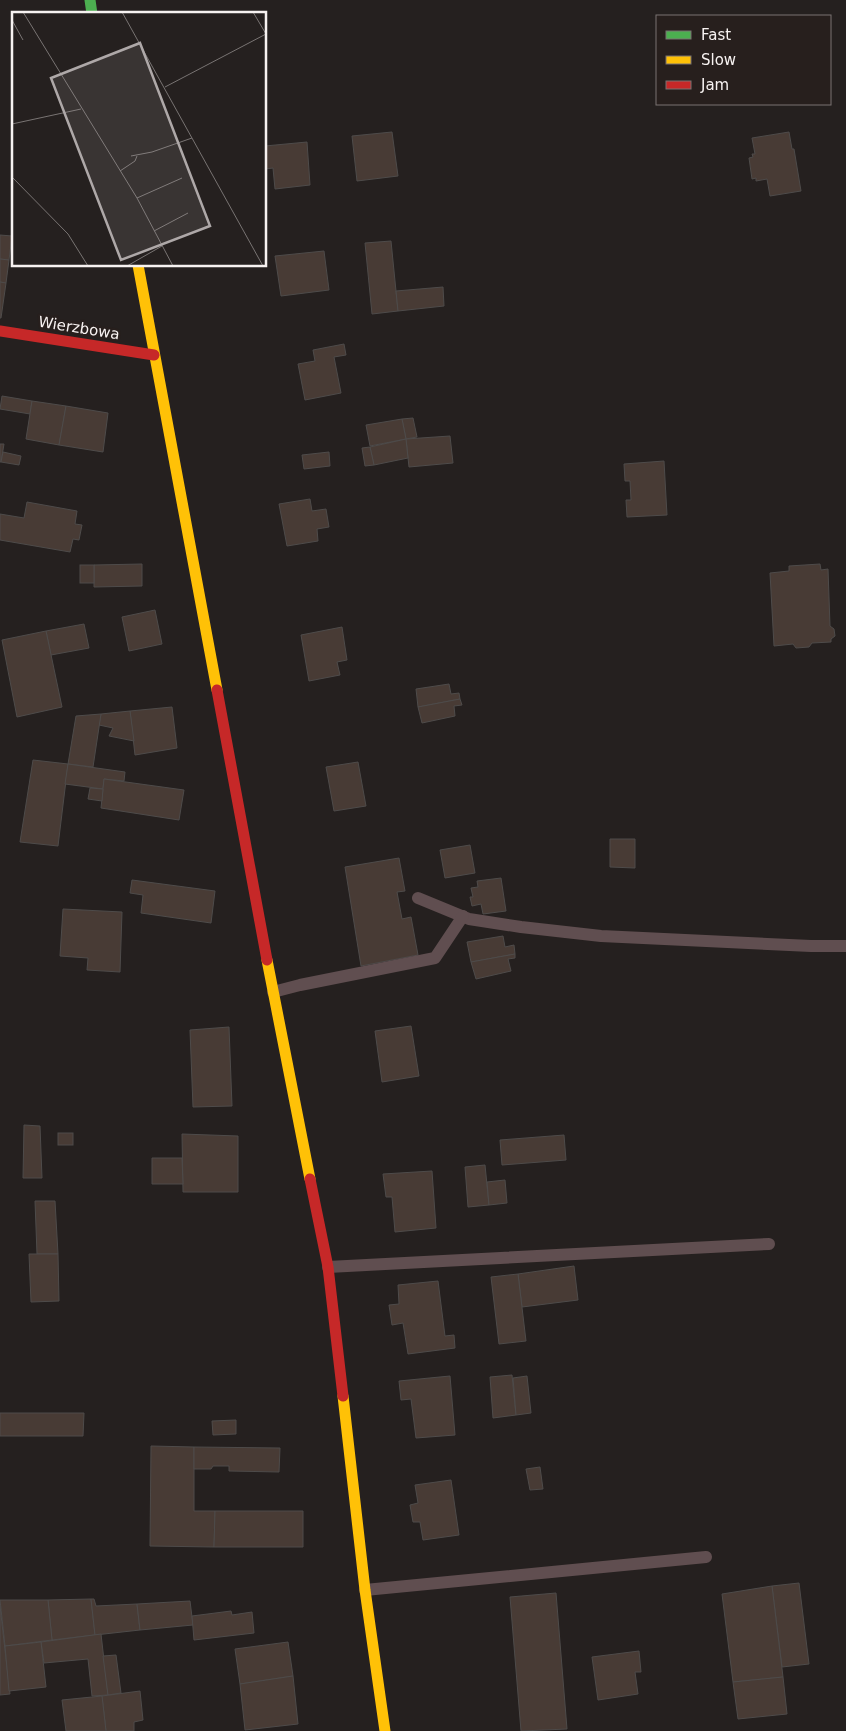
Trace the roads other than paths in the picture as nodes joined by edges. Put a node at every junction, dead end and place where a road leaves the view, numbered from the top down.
1 (138, 266) edge
2 (0, 332) edge
3 (154, 355) junction
4 (418, 898) dead end
5 (463, 916) junction
6 (846, 946) edge
7 (273, 992) junction
8 (768, 1244) dead end
9 (328, 1267) junction
10 (706, 1557) dead end
11 (365, 1590) junction
12 (385, 1731) edge

1 - 3 main road
2 - 3 main road, Wierzbowa
3 - 7 main road
4 - 5 lane
5 - 6 lane
5 - 7 lane
7 - 9 main road
8 - 9 lane
9 - 11 main road
10 - 11 lane
11 - 12 main road

